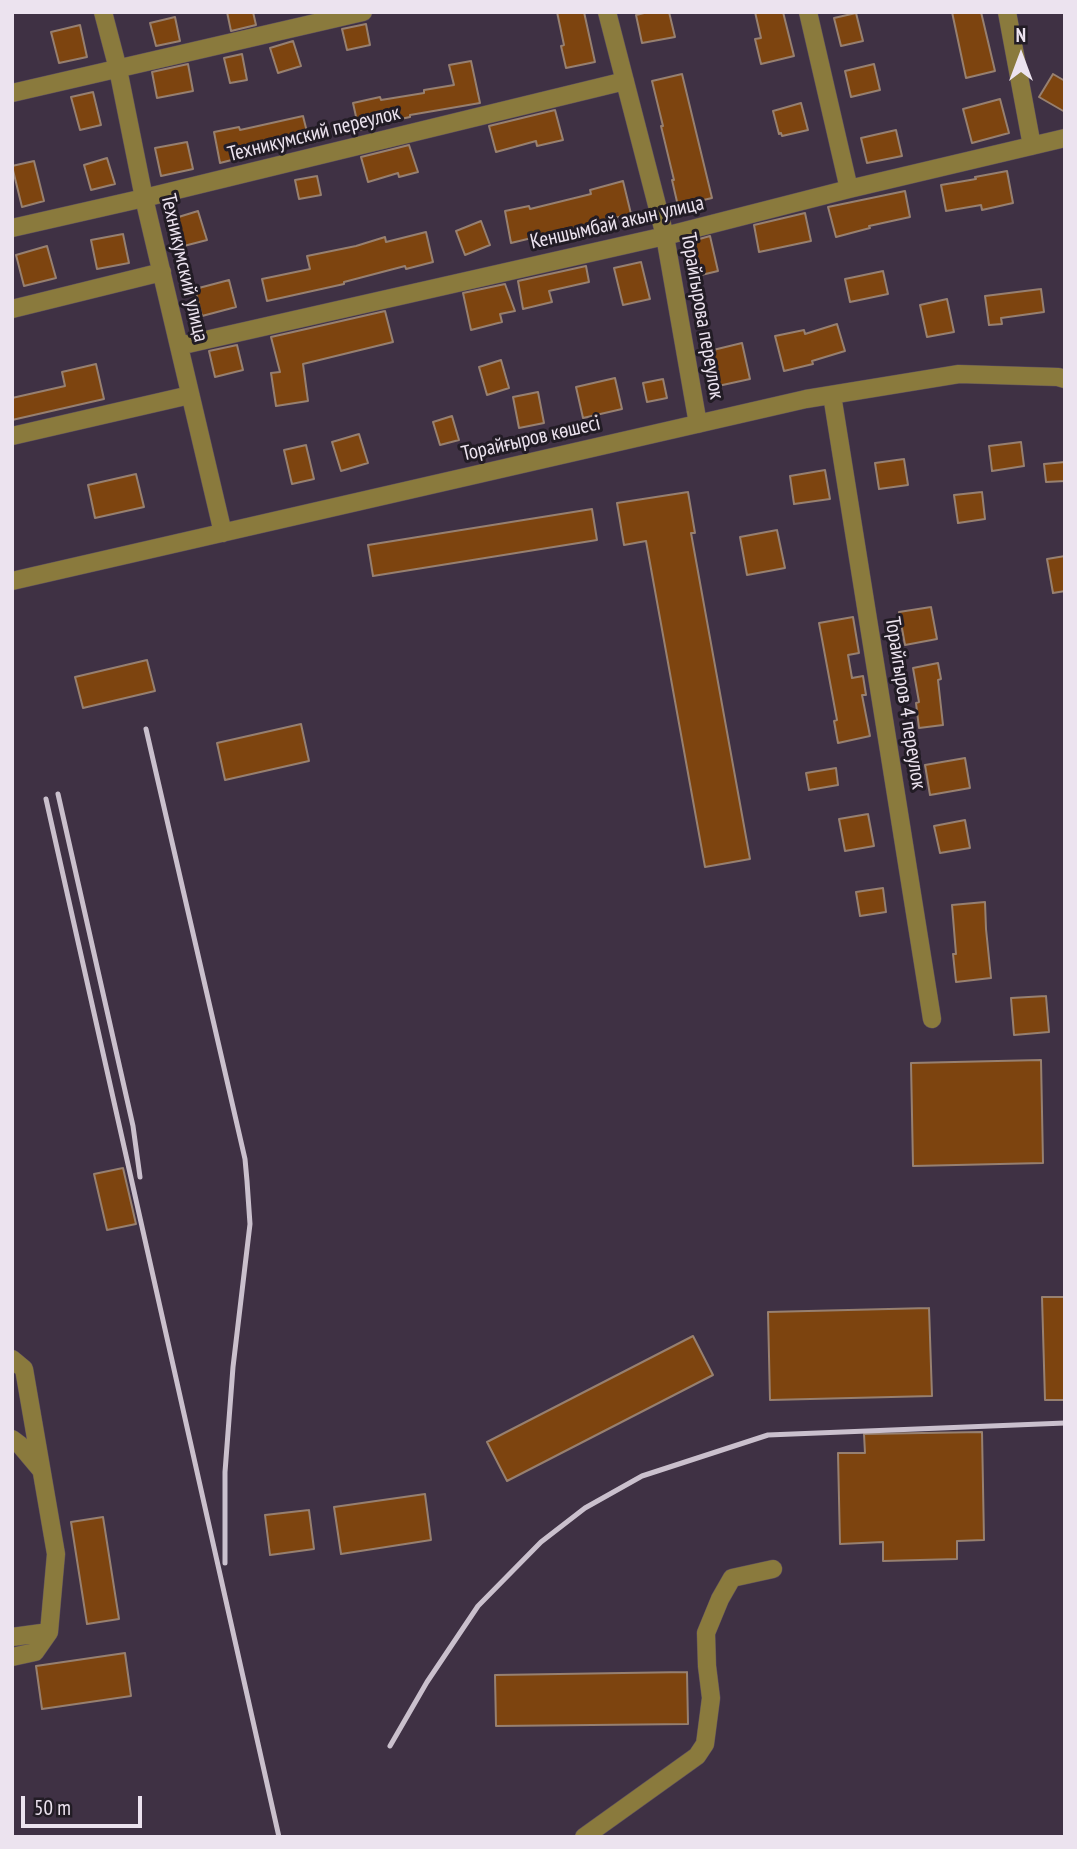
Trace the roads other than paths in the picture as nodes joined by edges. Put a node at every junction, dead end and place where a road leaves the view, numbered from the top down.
1 (103, 12) edge
2 (363, 12) edge
3 (607, 12) edge
4 (808, 12) edge
5 (1007, 12) edge
6 (118, 69) junction
7 (625, 81) junction
8 (12, 93) edge
9 (1065, 138) edge
10 (1032, 146) junction
11 (849, 189) junction
12 (144, 198) junction
13 (12, 228) edge
14 (665, 236) junction
15 (162, 272) junction
16 (12, 309) edge
17 (179, 346) junction
18 (1062, 374) edge
19 (190, 395) junction
20 (832, 395) junction
21 (698, 424) junction
22 (12, 436) edge
23 (223, 533) junction
24 (12, 581) edge
25 (932, 1019) dead end
26 (12, 1359) edge
27 (12, 1439) edge
28 (41, 1470) junction
29 (773, 1569) dead end
30 (49, 1632) junction
31 (12, 1637) edge
32 (12, 1657) edge
33 (584, 1837) edge

1 - 6 street, Техникумский улица
2 - 6 street
3 - 7 street, Торайгырова переулок
4 - 11 street
5 - 10 street
6 - 8 street
6 - 12 street, Техникумский улица
7 - 12 street, Техникумский переулок
7 - 14 street, Торайгырова переулок
9 - 10 street, Кеншымбай акын улица
10 - 11 street, Кеншымбай акын улица
11 - 14 street, Кеншымбай акын улица
12 - 13 street, Техникумский переулок
12 - 15 street, Техникумский улица
14 - 17 street, Кеншымбай акын улица
14 - 21 street, Торайгырова переулок
15 - 16 street
15 - 17 street, Техникумский улица
17 - 19 street, Техникумский улица
18 - 20 street, Торайғыров көшесі
19 - 22 street
19 - 23 street, Техникумский улица
20 - 21 street, Торайғыров көшесі
20 - 25 street, Торайгыров 4 переулок
21 - 23 street, Торайғыров көшесі
23 - 24 street, Торайғыров көшесі
26 - 28 street
27 - 28 street
28 - 30 street
29 - 33 street
30 - 31 street
30 - 32 street

